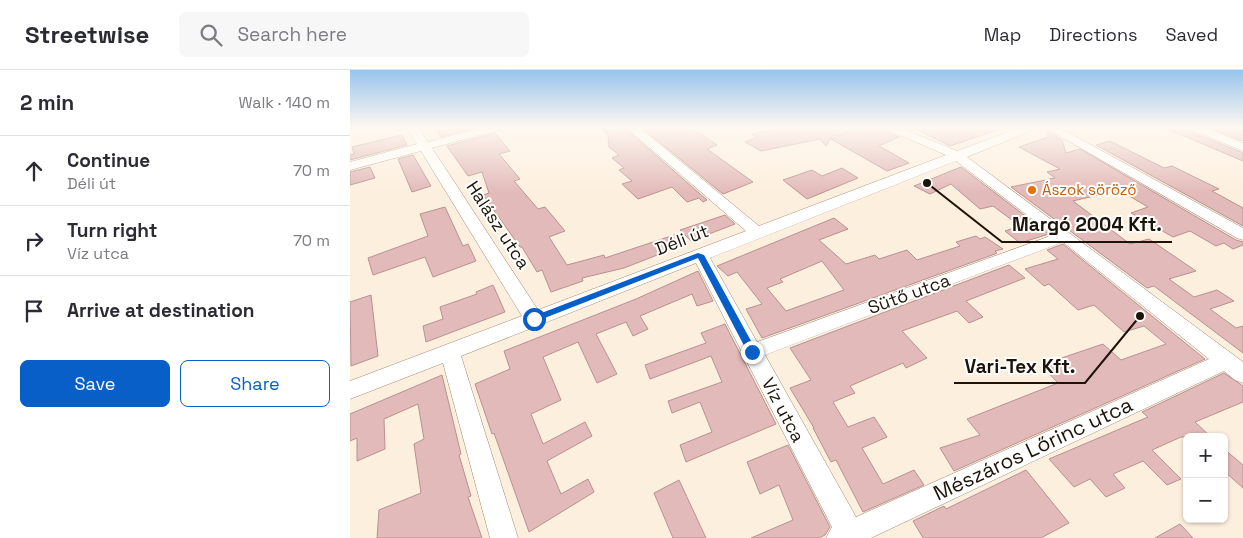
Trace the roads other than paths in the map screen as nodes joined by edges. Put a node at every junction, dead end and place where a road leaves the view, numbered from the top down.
1 (410, 150) edge
2 (426, 150) edge
3 (659, 150) edge
4 (944, 150) edge
5 (970, 150) edge
6 (1091, 150) edge
7 (956, 155) junction
8 (350, 166) edge
9 (757, 232) junction
10 (1243, 235) edge
11 (1065, 236) junction
12 (700, 255) junction
13 (534, 319) junction
14 (450, 352) junction
15 (752, 352) junction
16 (1235, 367) edge
17 (350, 390) edge
18 (847, 536) edge
19 (504, 538) edge

1 - 8 street
2 - 13 street, Halász utca
3 - 9 street
4 - 7 street
5 - 7 street, Déli út
6 - 10 street
7 - 9 street, Déli út
7 - 11 street
9 - 12 street, Déli út
11 - 15 street, Sütő utca
11 - 16 street
12 - 13 street, Déli út
12 - 15 street, Víz utca
13 - 14 street, Déli út
14 - 17 street, Déli út
14 - 19 street
15 - 18 street, Víz utca
16 - 18 street, Mészáros Lőrinc utca

